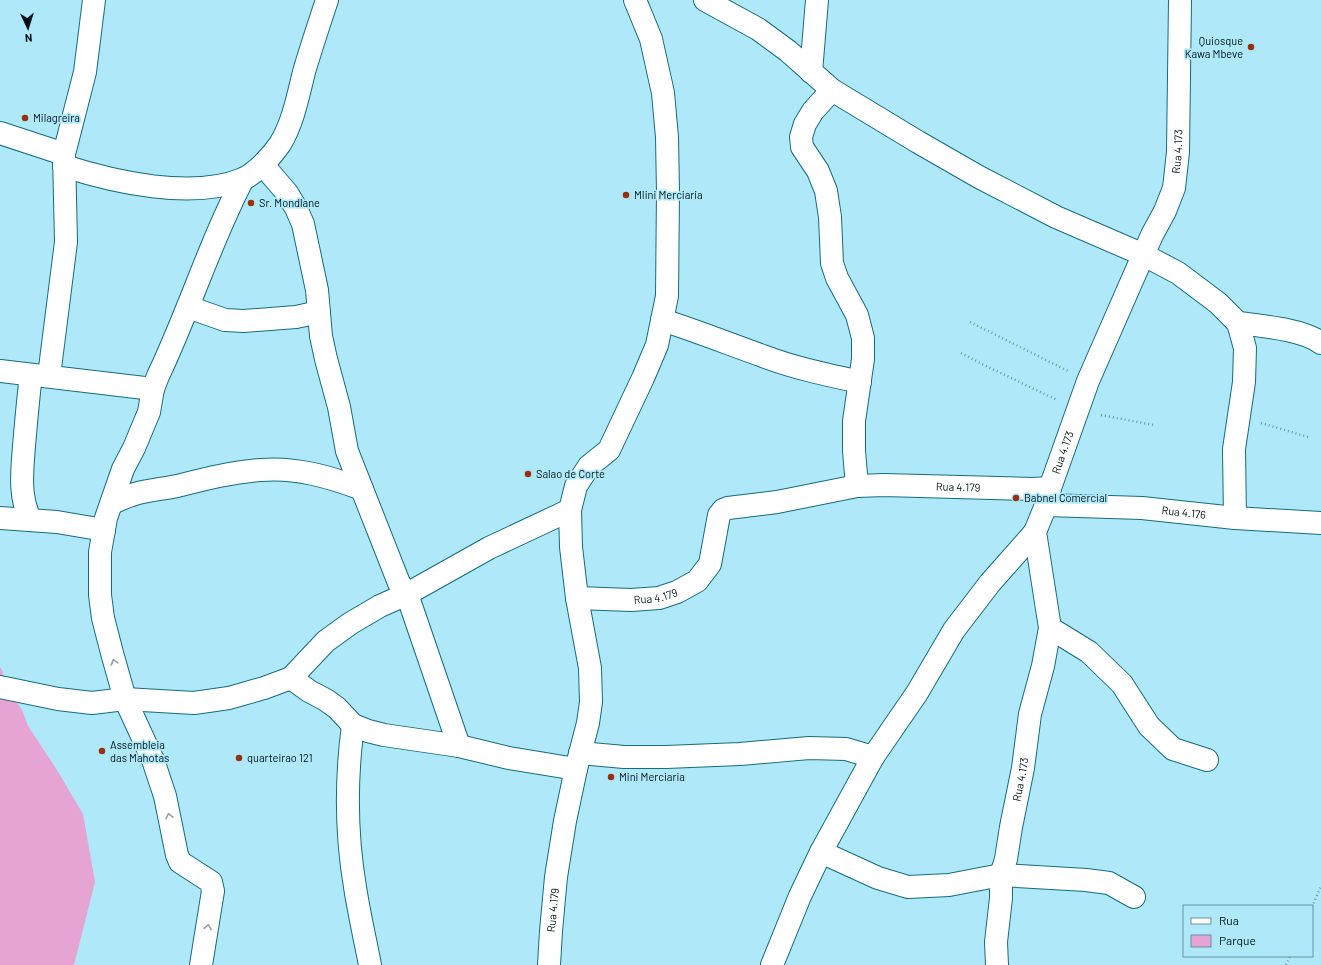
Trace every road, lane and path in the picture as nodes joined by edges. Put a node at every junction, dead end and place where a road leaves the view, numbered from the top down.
1 (94, 0) edge
2 (327, 0) edge
3 (635, 0) edge
4 (705, 0) edge
5 (817, 0) edge
6 (1180, 0) edge
7 (811, 72) junction
8 (832, 90) junction
9 (0, 133) edge
10 (64, 160) junction
11 (263, 165) junction
12 (243, 179) junction
13 (1144, 255) junction
14 (188, 307) junction
15 (319, 312) junction
16 (662, 320) junction
17 (970, 322) dead end
18 (1238, 323) junction
19 (1321, 343) edge
20 (961, 353) dead end
21 (0, 371) edge
22 (40, 376) junction
23 (1088, 381) junction
24 (860, 382) junction
25 (153, 389) junction
26 (1077, 411) junction
27 (1238, 417) junction
28 (1154, 425) dead end
29 (1308, 437) dead end
30 (857, 486) junction
31 (362, 489) junction
32 (1048, 497) junction
33 (112, 503) junction
34 (570, 510) junction
35 (0, 518) edge
36 (1235, 518) junction
37 (30, 520) junction
38 (1321, 523) edge
39 (104, 530) junction
40 (1035, 532) junction
41 (407, 594) junction
42 (577, 598) junction
43 (1050, 628) junction
44 (290, 678) junction
45 (0, 687) edge
46 (125, 699) junction
47 (353, 725) junction
48 (459, 746) junction
49 (873, 757) junction
50 (1207, 760) dead end
51 (578, 761) junction
52 (821, 852) junction
53 (1001, 875) junction
54 (1321, 886) edge
55 (1134, 897) dead end
56 (1313, 905) edge
57 (201, 965) edge
58 (370, 965) edge
59 (549, 965) edge
60 (772, 965) edge
61 (997, 965) edge

1 - 10 street
2 - 11 street
3 - 16 street
4 - 7 street
5 - 7 street
6 - 13 street, Rua 4.173
7 - 8 street
8 - 13 street
8 - 24 street
9 - 10 street
10 - 12 street
10 - 22 street
11 - 12 street
11 - 15 street
12 - 14 street
13 - 18 street
13 - 23 street, Rua 4.173
14 - 15 street
14 - 25 street
15 - 31 street
16 - 24 street
16 - 34 street
17 - 23 path
18 - 19 street
18 - 27 street
20 - 26 path
21 - 22 street
22 - 25 street
22 - 37 street
23 - 26 street, Rua 4.173
24 - 30 street
25 - 33 street
26 - 28 path
26 - 32 street, Rua 4.173
27 - 29 path
27 - 36 street
30 - 32 street, Rua 4.179
30 - 42 street, Rua 4.179
31 - 33 street
31 - 41 street
32 - 36 street, Rua 4.176
32 - 40 street, Rua 4.173
33 - 39 street
34 - 41 street
34 - 42 street
35 - 37 street
36 - 38 street, Rua 4.176
37 - 39 street
46 -> 39 street
40 - 43 street, Rua 4.173
40 - 49 street
41 - 44 street
41 - 48 street
42 - 51 street, Rua 4.179
43 - 50 street
43 - 53 street, Rua 4.173
44 - 46 street
44 - 47 street
45 - 46 street
57 -> 46 street
47 - 48 street
47 - 58 street
48 - 51 street
49 - 51 street
49 - 52 street
51 - 59 street, Rua 4.179
52 - 53 street
52 - 60 street
53 - 55 street
53 - 61 street, Rua 4.173
54 - 56 path

